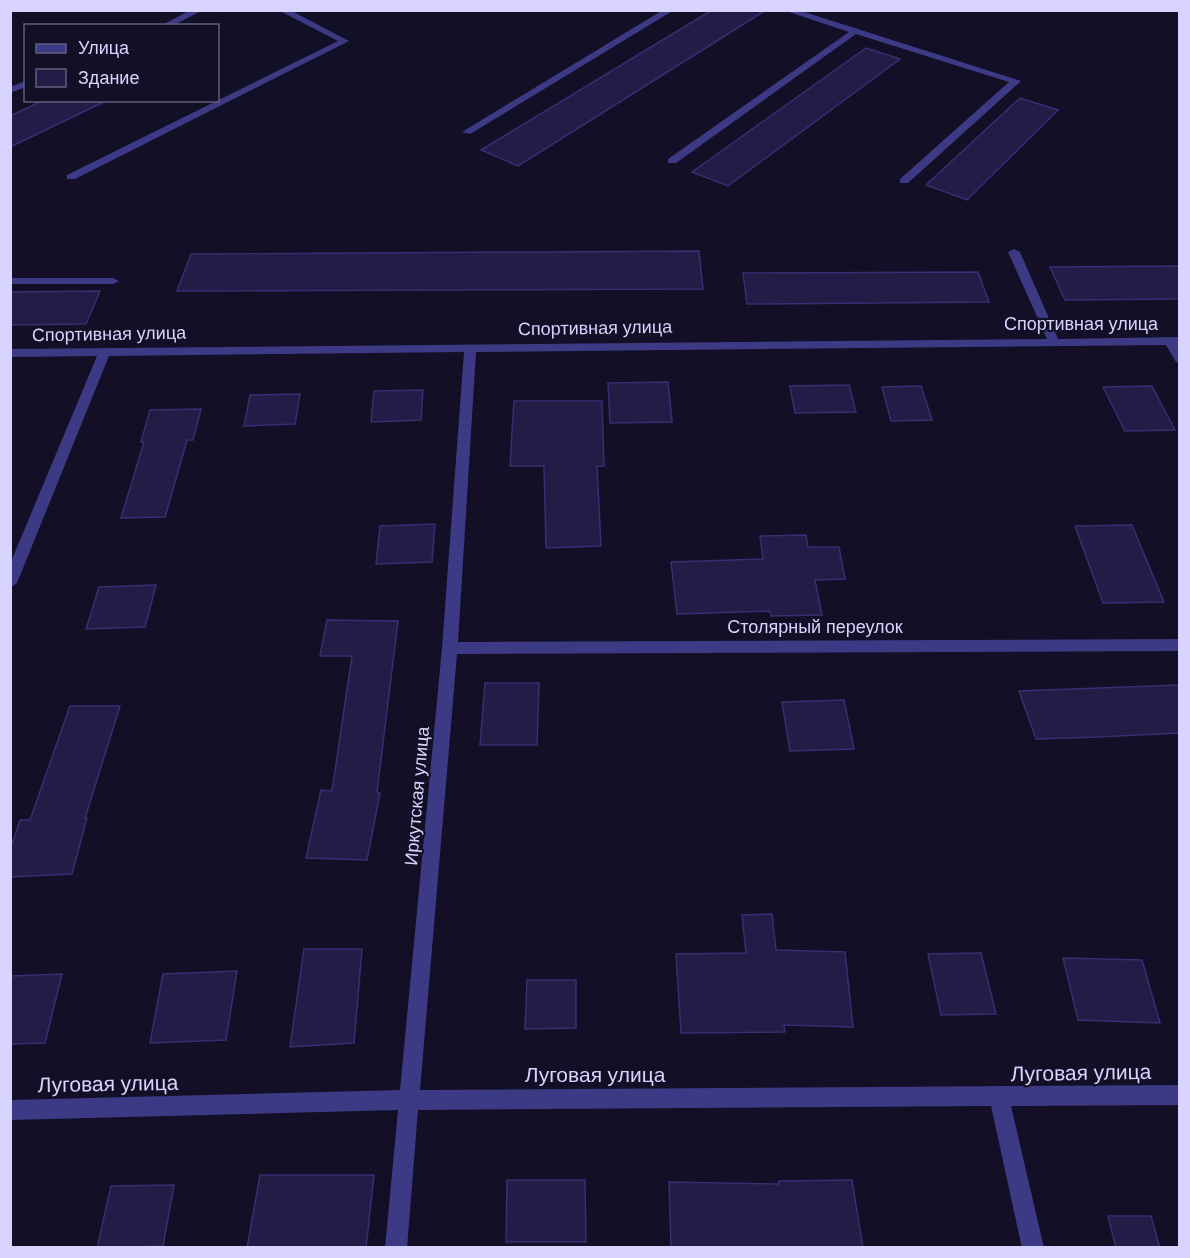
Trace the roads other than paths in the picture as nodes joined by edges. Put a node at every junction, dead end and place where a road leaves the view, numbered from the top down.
1 (199, 10) edge
2 (282, 10) edge
3 (670, 10) edge
4 (787, 10) edge
5 (168, 24) edge
6 (853, 33) junction
7 (467, 132) dead end
8 (672, 161) dead end
9 (71, 177) dead end
10 (904, 181) dead end
11 (1014, 252) dead end
12 (10, 281) edge
13 (113, 281) dead end
14 (1175, 341) edge
15 (1054, 342) junction
16 (470, 348) junction
17 (10, 353) edge
18 (104, 353) junction
19 (1179, 359) edge
20 (10, 583) edge
21 (1179, 645) edge
22 (450, 648) junction
23 (1179, 1095) edge
24 (999, 1098) junction
25 (409, 1100) junction
26 (10, 1110) edge
27 (396, 1248) edge
28 (1033, 1248) edge

1 - 5 street
2 - 9 street
3 - 7 street
4 - 6 street
6 - 8 street
6 - 10 street
11 - 15 street
12 - 13 street
14 - 15 street, Спортивная улица
14 - 19 street
15 - 16 street, Спортивная улица
16 - 18 street, Спортивная улица
16 - 22 street, Иркутская улица
17 - 18 street, Спортивная улица
18 - 20 street
21 - 22 street, Столярный переулок
22 - 25 street, Иркутская улица
23 - 24 street, Луговая улица
24 - 25 street, Луговая улица
24 - 28 street
25 - 26 street, Луговая улица
25 - 27 street, Иркутская улица

